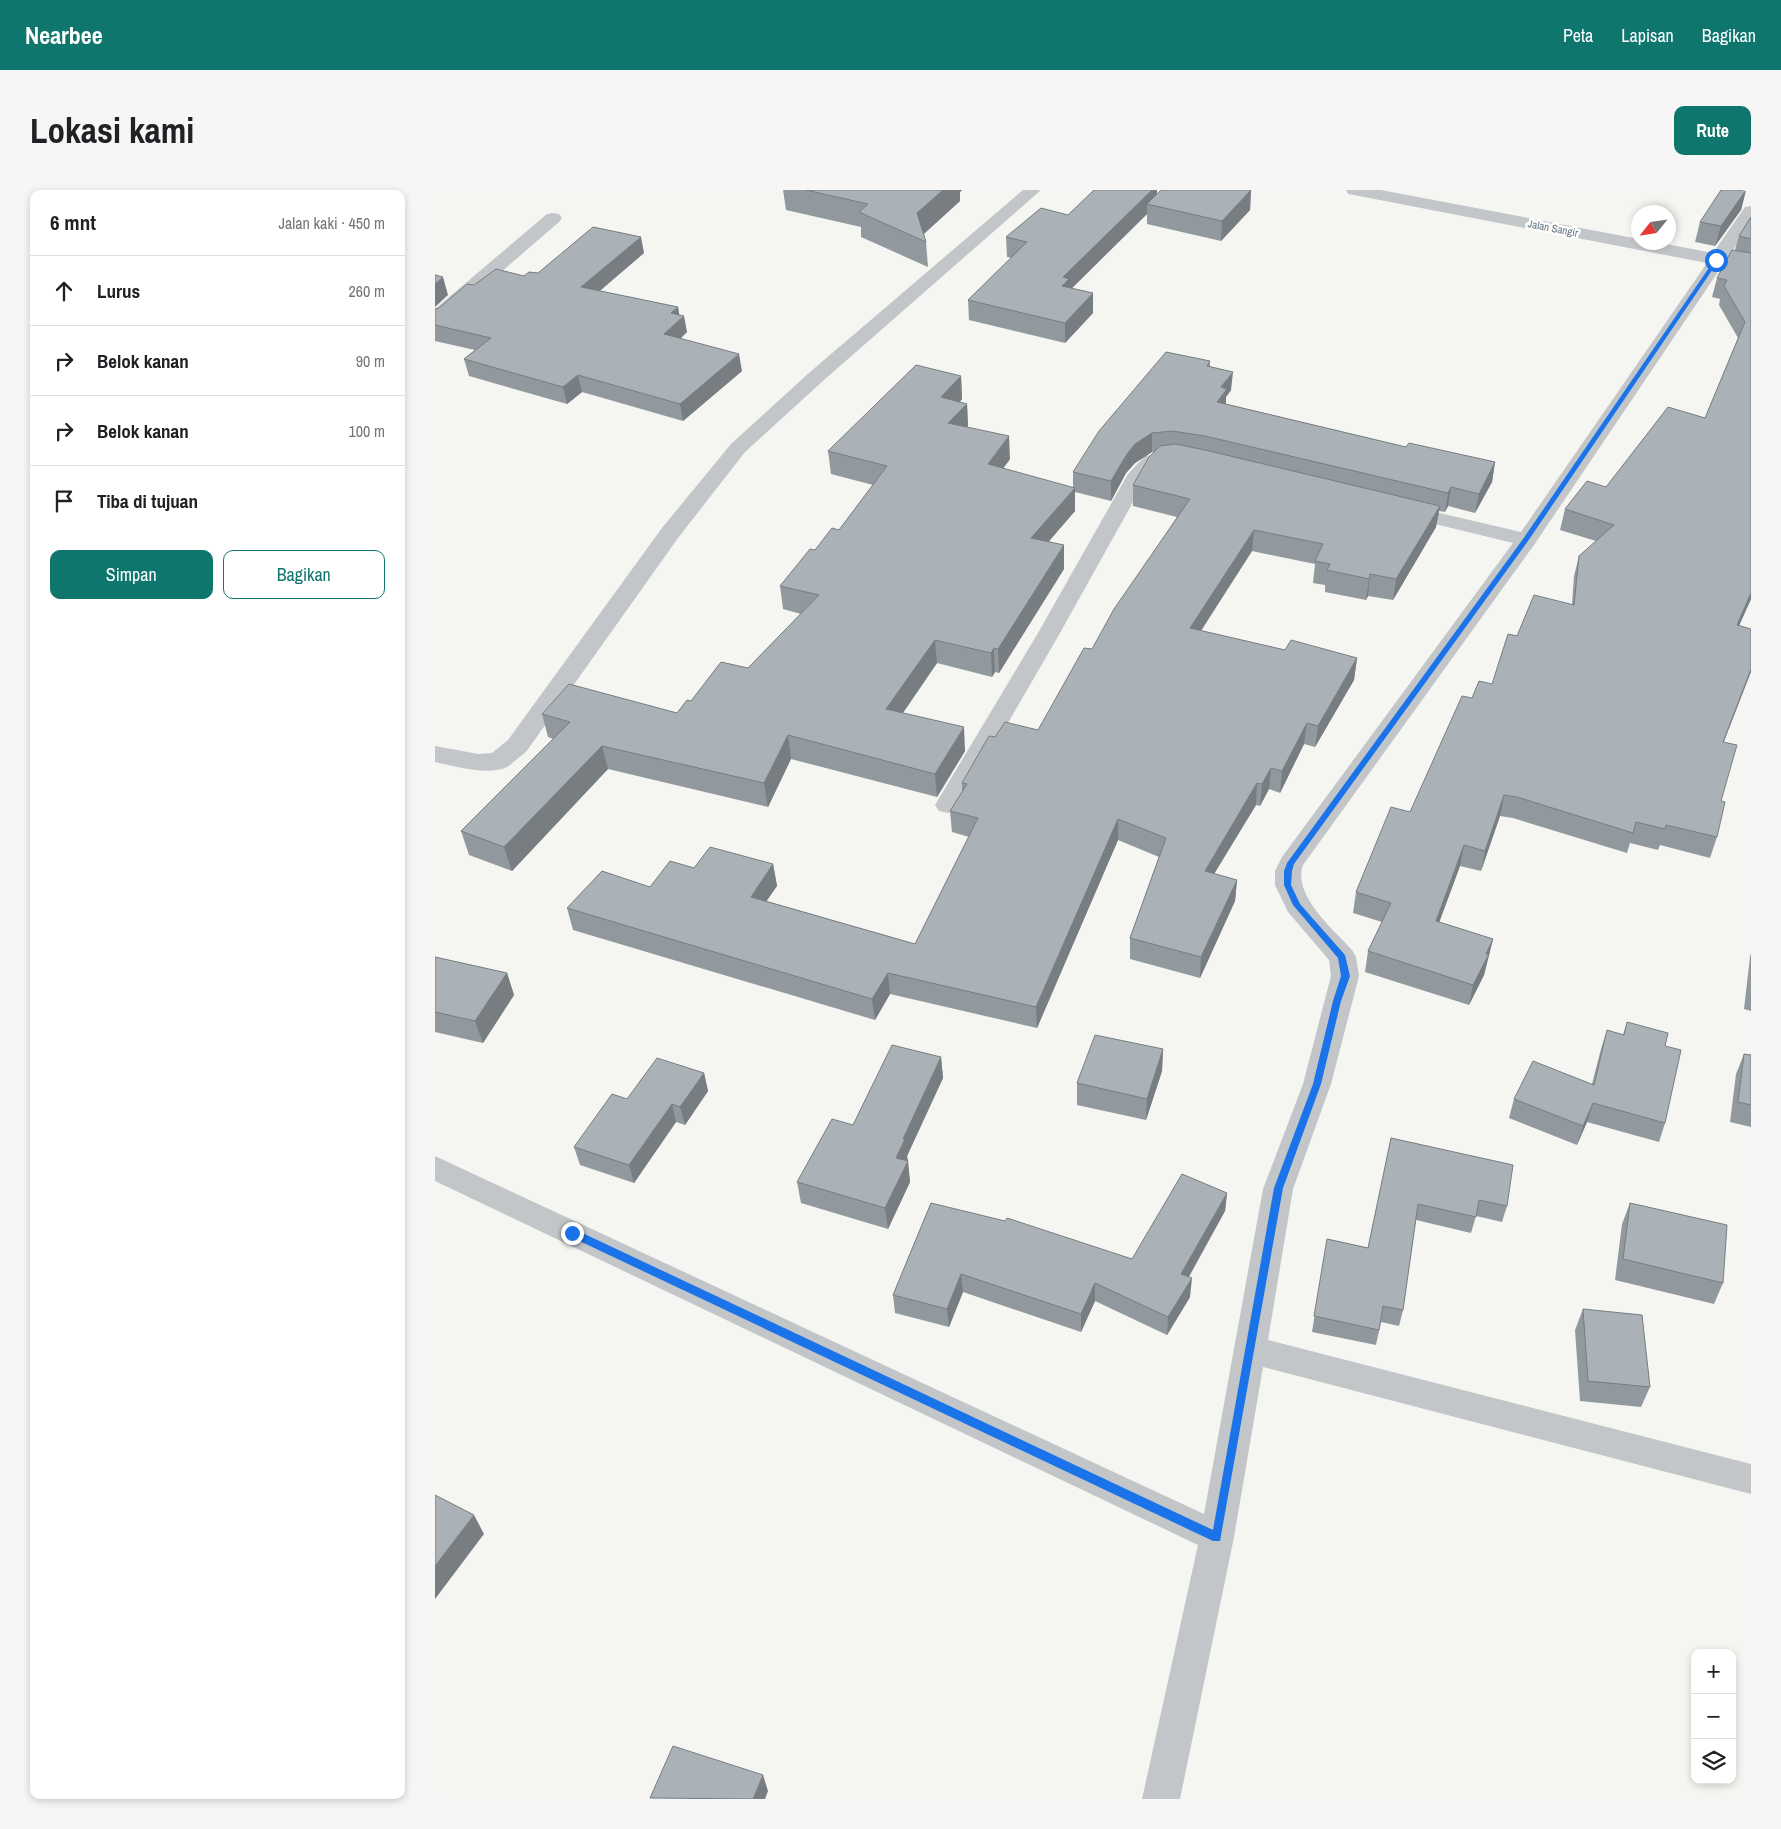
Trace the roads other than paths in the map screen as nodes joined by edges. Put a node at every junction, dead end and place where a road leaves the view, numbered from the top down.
1 (1033, 190) edge
2 (1354, 190) edge
3 (1751, 211) edge
4 (553, 218) dead end
5 (1716, 260) junction
6 (1751, 266) edge
7 (435, 318) edge
8 (1197, 461) edge
9 (1384, 506) edge
10 (1526, 540) junction
11 (435, 754) edge
12 (948, 805) dead end
13 (435, 1168) edge
14 (1251, 1350) junction
15 (1751, 1479) edge
16 (1217, 1537) junction
17 (1161, 1799) edge

1 - 11 street
2 - 5 street, Jalan Sangir
3 - 5 street
4 - 7 street
5 - 6 street, Jalan Sangir
5 - 10 street
8 - 12 street
9 - 10 street
10 - 14 street
13 - 16 street
14 - 15 street
14 - 16 street
16 - 17 street

